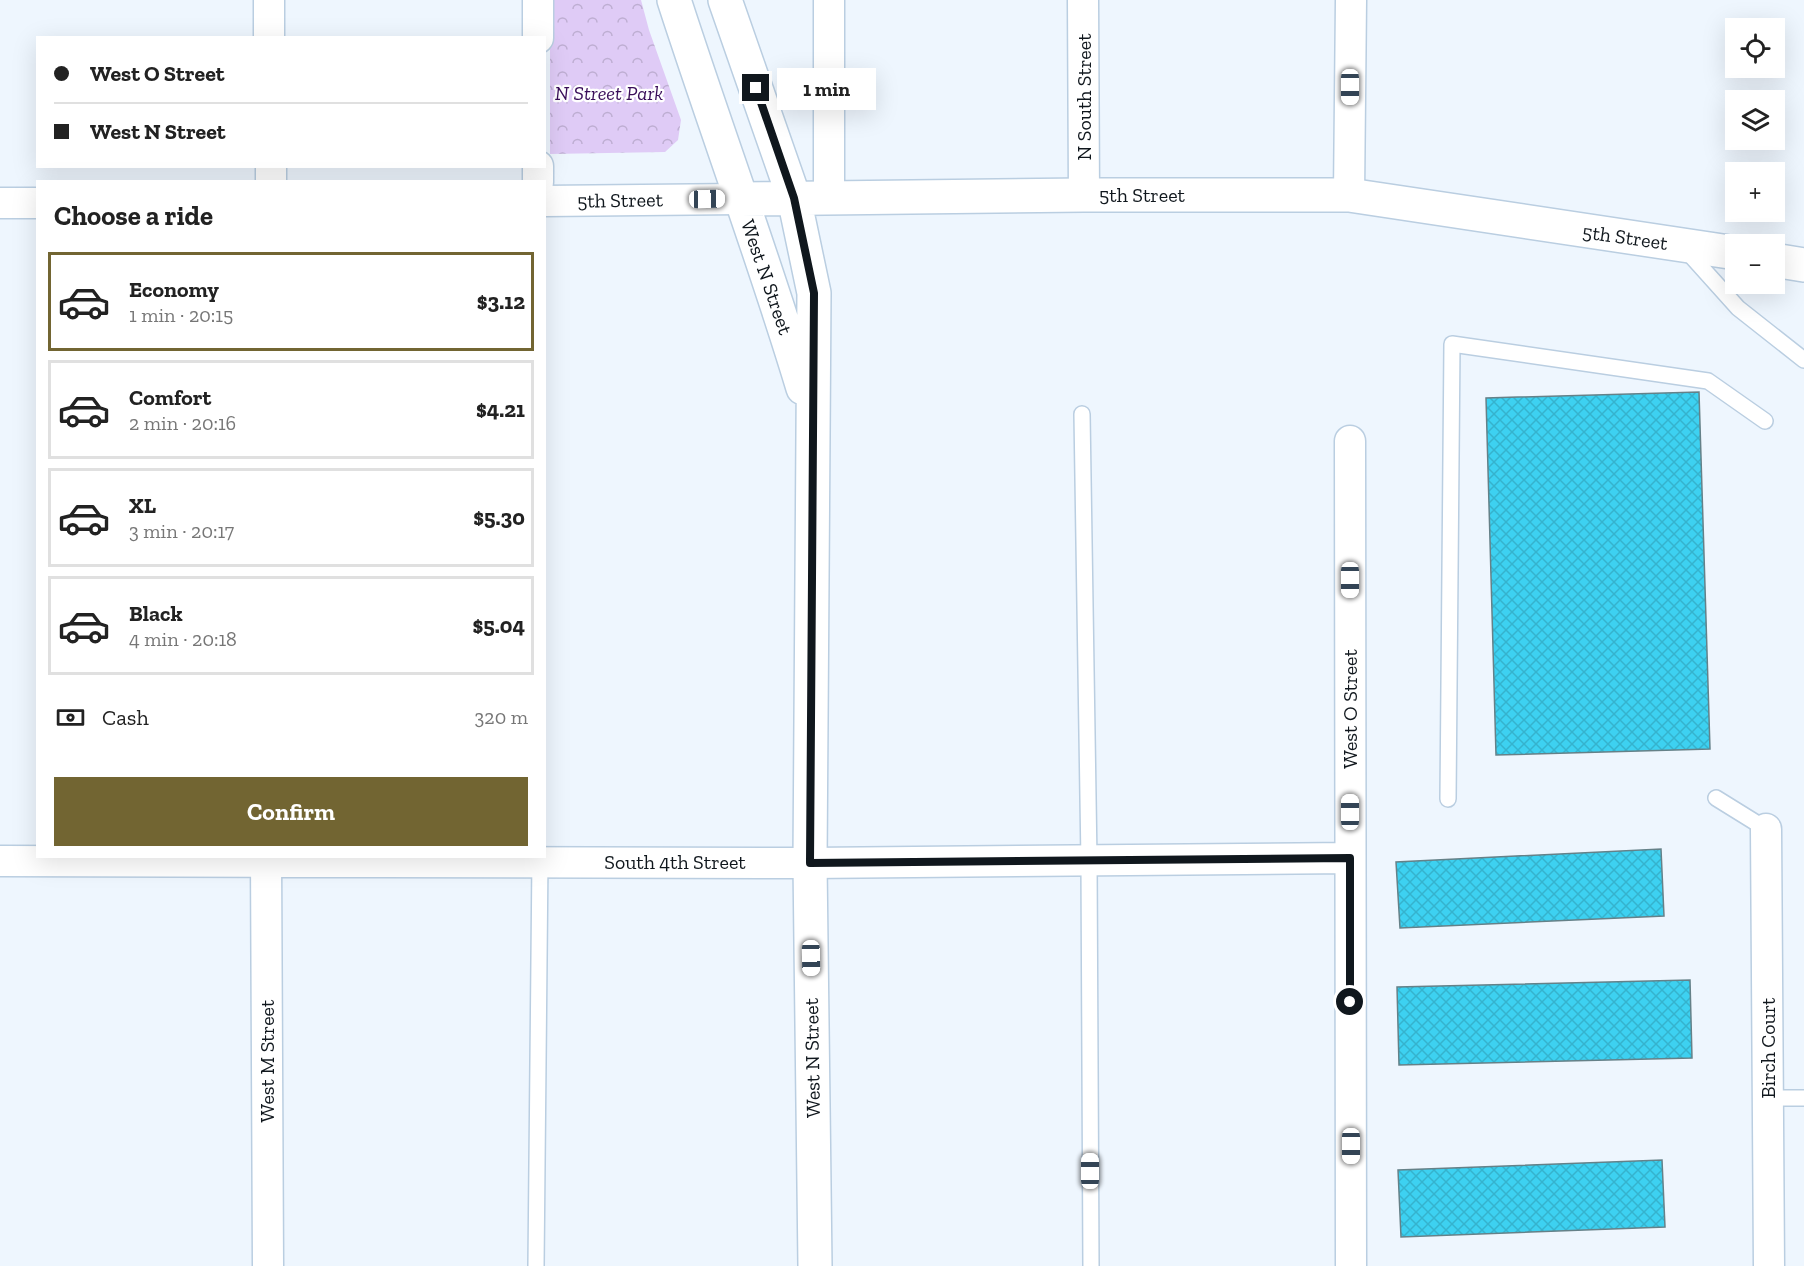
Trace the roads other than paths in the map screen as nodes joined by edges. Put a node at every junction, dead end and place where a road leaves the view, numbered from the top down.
1 (269, 0) edge
2 (538, 0) edge
3 (674, 0) edge
4 (725, 0) edge
5 (829, 0) edge
6 (1083, 0) edge
7 (1351, 0) edge
8 (269, 36) edge
9 (538, 36) edge
10 (1084, 195) junction
11 (1349, 195) junction
12 (794, 198) junction
13 (829, 198) junction
14 (741, 199) junction
15 (546, 201) edge
16 (0, 203) edge
17 (36, 203) edge
18 (1681, 245) junction
19 (1725, 251) edge
20 (1785, 262) edge
21 (1804, 265) edge
22 (1804, 360) edge
23 (1082, 414) dead end
24 (812, 418) junction
25 (1765, 420) dead end
26 (1350, 441) dead end
27 (1716, 798) dead end
28 (1448, 799) dead end
29 (1766, 829) joint
30 (1350, 858) junction
31 (266, 859) edge
32 (540, 859) edge
33 (0, 861) edge
34 (1089, 861) junction
35 (810, 863) junction
36 (1768, 1098) junction
37 (1804, 1098) edge
38 (268, 1266) edge
39 (536, 1266) edge
40 (815, 1266) edge
41 (1091, 1266) edge
42 (1351, 1266) edge
43 (1769, 1266) edge

1 - 8 street
2 - 9 street
3 - 14 street, West N Street
4 - 12 street, West N Street
5 - 13 street
6 - 10 street, N South Street
7 - 11 street
10 - 11 street, 5th Street
10 - 13 street, 5th Street
11 - 18 street, 5th Street
12 - 13 street, 5th Street
12 - 14 street, 5th Street
12 - 24 street, West N Street
14 - 15 street, 5th Street
14 - 24 street, West N Street
16 - 17 street
18 - 19 street, 5th Street
18 - 22 lane
20 - 21 street
23 - 34 lane
24 - 35 street, West N Street
25 - 28 lane
26 - 30 street, West O Street
27 - 29 lane
29 - 36 street, Birch Court
30 - 34 street, South 4th Street
30 - 42 street, West O Street
31 - 32 street, South 4th Street
31 - 33 street, South 4th Street
31 - 38 street, West M Street
32 - 35 street, South 4th Street
32 - 39 lane
34 - 35 street, South 4th Street
34 - 41 lane
35 - 40 street, West N Street
36 - 37 lane
36 - 43 street, Birch Court

